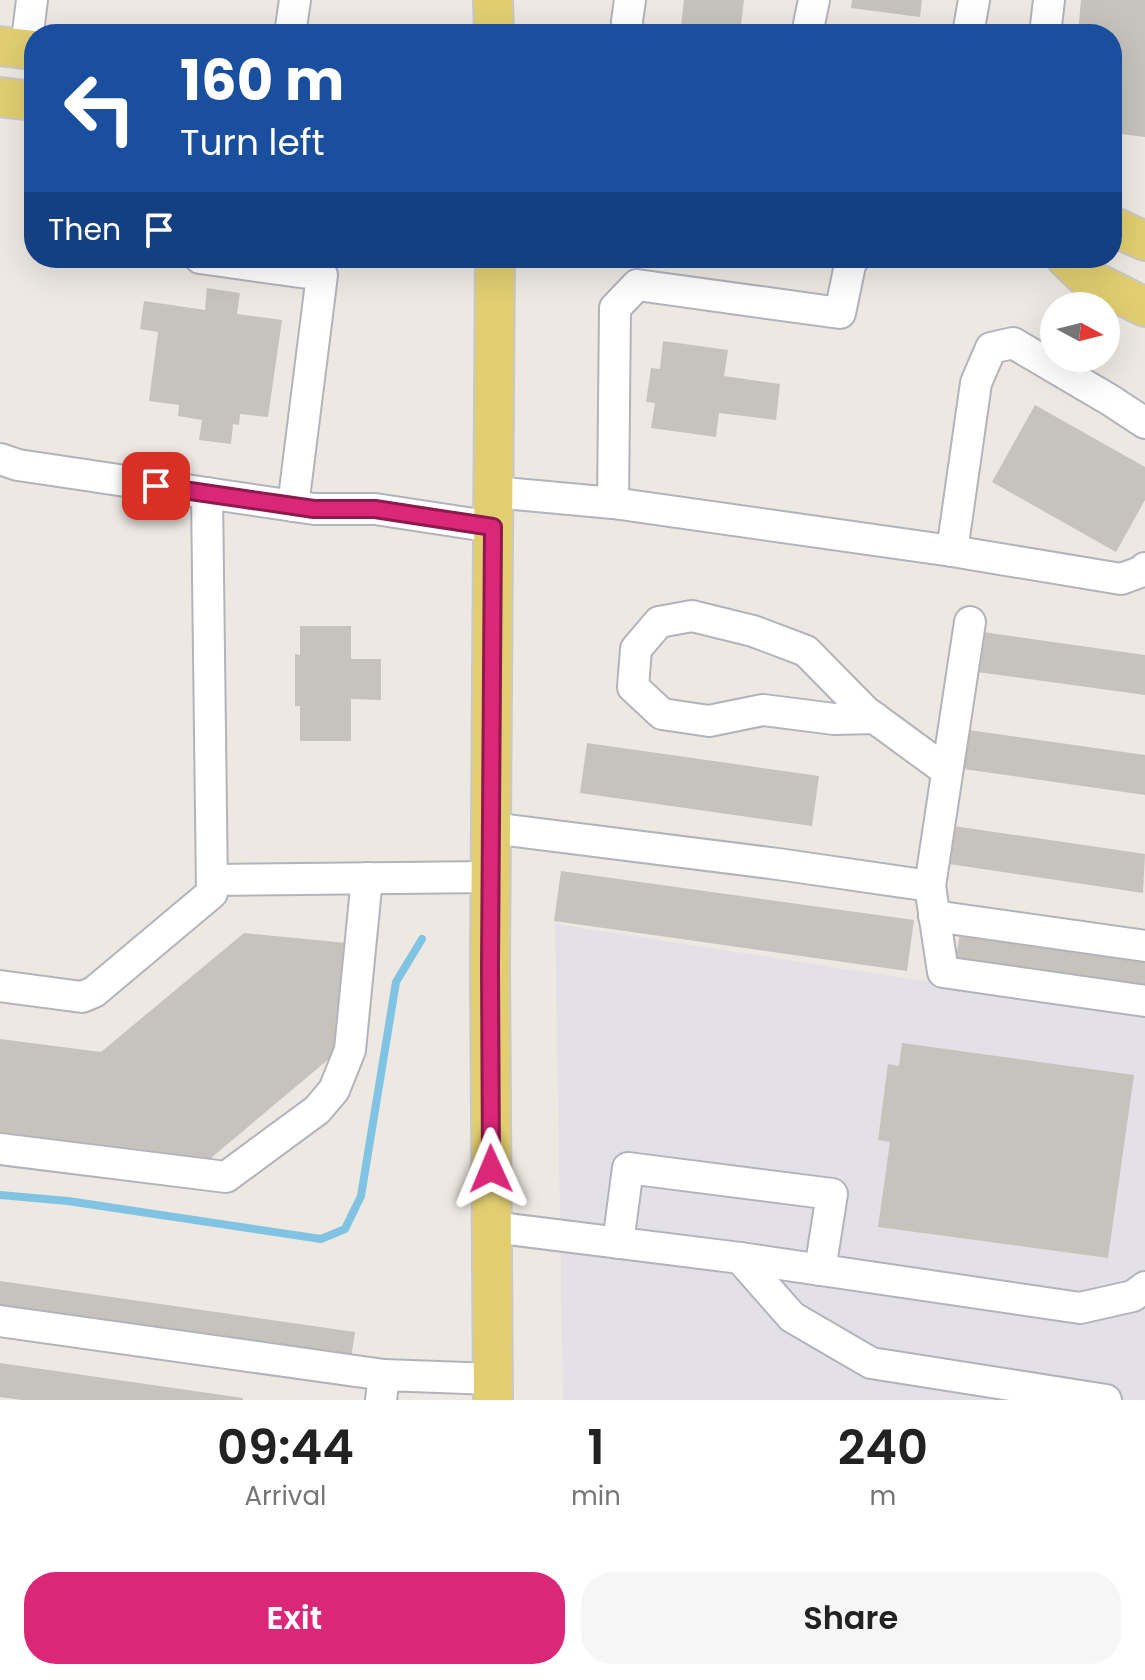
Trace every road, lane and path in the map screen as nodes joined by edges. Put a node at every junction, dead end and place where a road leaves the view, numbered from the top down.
1 (32, 0) edge
2 (295, 0) edge
3 (493, 0) edge
4 (630, 0) edge
5 (814, 0) edge
6 (974, 0) edge
7 (1049, 0) edge
8 (26, 24) edge
9 (291, 24) edge
10 (494, 24) edge
11 (627, 24) edge
12 (809, 24) edge
13 (970, 24) edge
14 (1046, 24) edge
15 (0, 97) edge
16 (24, 100) edge
17 (1122, 231) edge
18 (1145, 241) edge
19 (272, 268) edge
20 (495, 268) edge
21 (849, 268) edge
22 (1076, 268) edge
23 (1145, 307) edge
24 (1145, 423) edge
25 (0, 459) edge
26 (207, 493) junction
27 (613, 503) junction
28 (293, 506) junction
29 (493, 510) junction
30 (952, 551) junction
31 (1145, 568) edge
32 (970, 622) dead end
33 (875, 718) junction
34 (947, 771) junction
35 (491, 828) junction
36 (490, 877) junction
37 (367, 878) junction
38 (212, 880) junction
39 (930, 886) junction
40 (934, 916) junction
41 (1145, 946) edge
42 (0, 986) edge
43 (1145, 1001) edge
44 (0, 1149) edge
45 (492, 1227) junction
46 (618, 1243) junction
47 (740, 1258) junction
48 (820, 1270) junction
49 (1145, 1287) edge
50 (0, 1321) edge
51 (382, 1388) edge
52 (493, 1389) edge
53 (1106, 1400) edge

1 - 8 street
2 - 9 street
3 - 10 main road
4 - 11 street
5 - 12 street
6 - 13 street
7 - 14 street
15 - 16 main road
17 - 18 main road
19 - 28 street
20 - 29 main road
21 - 27 street
22 - 23 main road
24 - 30 street
25 - 26 street
26 - 28 street
26 - 38 street
27 - 29 street
27 - 30 street
28 - 29 street
29 - 35 main road
30 - 31 street
32 - 34 street
33 - 33 street
33 - 34 street
34 - 39 street
35 - 36 main road
35 - 39 street
36 - 37 street
36 - 45 main road
37 - 38 street
37 - 44 street
38 - 42 street
39 - 40 street
40 - 41 street
40 - 43 street
45 - 46 street
45 - 52 main road
46 - 47 street
46 - 48 street
47 - 48 street
47 - 53 street
48 - 49 street
50 - 51 street
51 - 52 street

